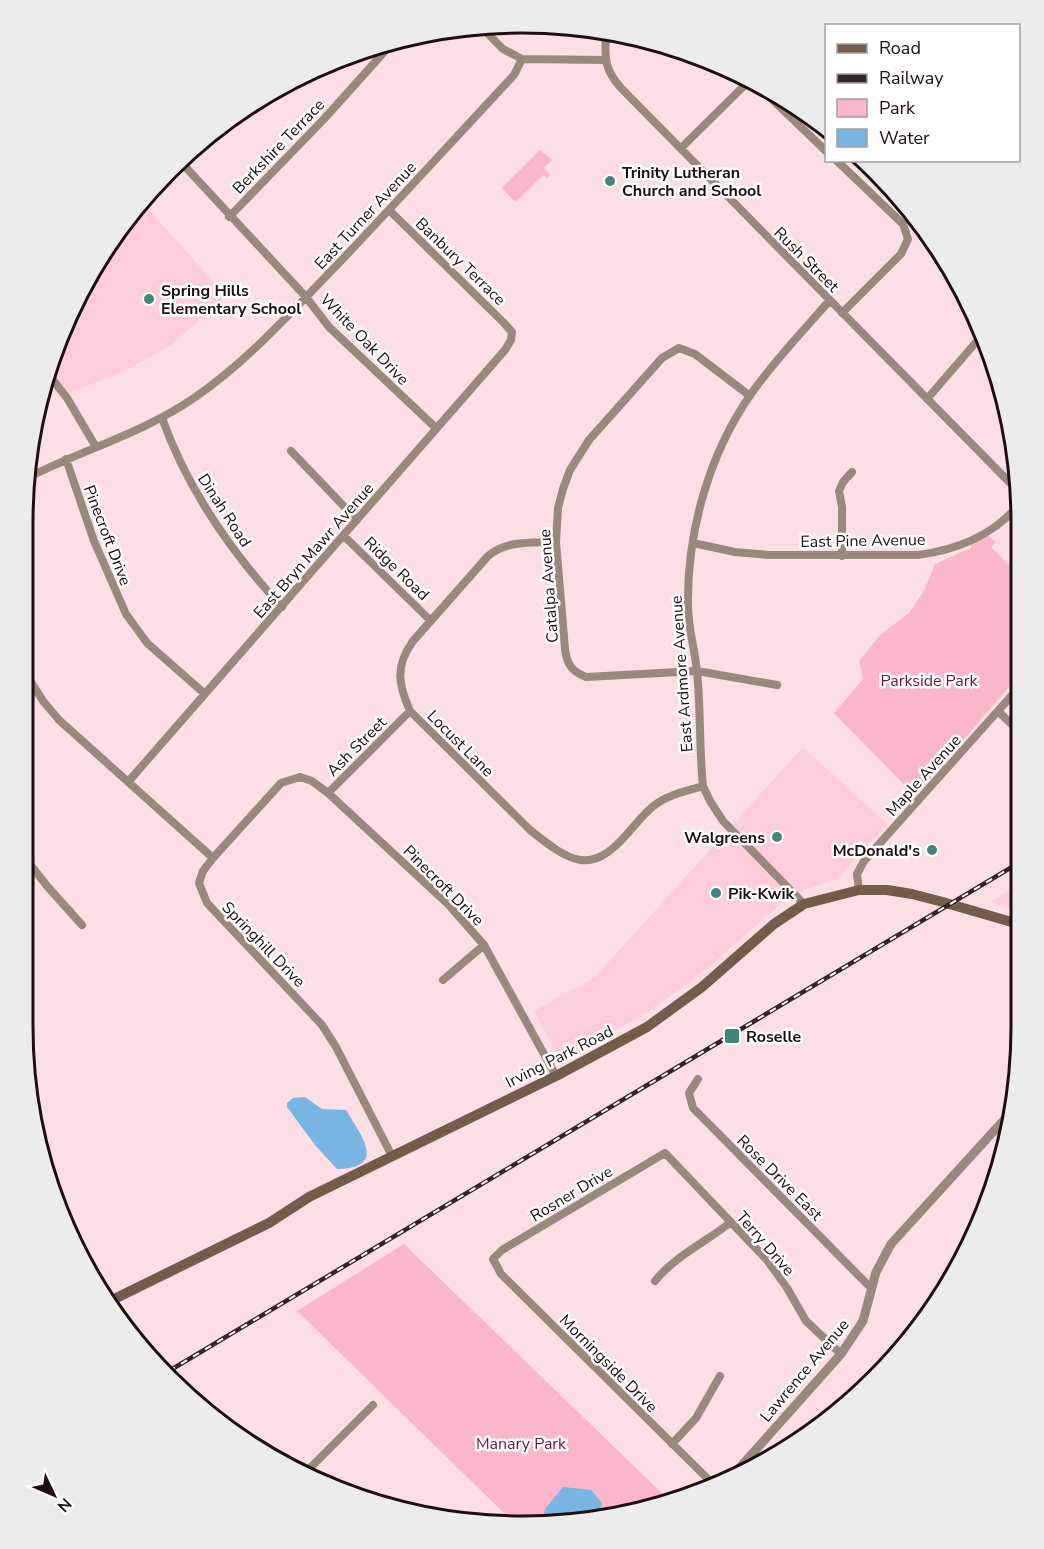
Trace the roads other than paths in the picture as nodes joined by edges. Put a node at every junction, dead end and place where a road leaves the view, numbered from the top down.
1 (488, 34) edge
2 (606, 40) edge
3 (383, 54) edge
4 (522, 59) junction
5 (605, 60) junction
6 (744, 86) edge
7 (780, 107) edge
8 (681, 148) junction
9 (825, 150) edge
10 (838, 162) edge
11 (185, 167) edge
12 (389, 210) junction
13 (229, 217) junction
14 (306, 297) junction
15 (830, 300) junction
16 (842, 313) junction
17 (512, 332) joint
18 (976, 342) edge
19 (54, 381) edge
20 (750, 396) junction
21 (927, 399) junction
22 (162, 418) junction
23 (436, 429) junction
24 (96, 447) junction
25 (291, 451) dead end
26 (66, 459) junction
27 (852, 472) dead end
28 (36, 474) edge
29 (1009, 483) edge
30 (1011, 512) edge
31 (357, 520) junction
32 (344, 536) junction
33 (556, 542) junction
34 (693, 543) junction
35 (842, 556) junction
36 (282, 607) junction
37 (431, 621) junction
38 (697, 671) junction
39 (33, 685) edge
40 (777, 685) dead end
41 (205, 694) junction
42 (1011, 696) edge
43 (410, 711) junction
44 (998, 711) junction
45 (1011, 723) edge
46 (128, 782) junction
47 (703, 786) junction
48 (328, 793) junction
49 (213, 858) junction
50 (33, 868) edge
51 (859, 890) junction
52 (804, 904) junction
53 (1011, 922) edge
54 (82, 925) dead end
55 (484, 945) junction
56 (443, 980) dead end
57 (556, 1076) junction
58 (698, 1079) dead end
59 (1002, 1122) edge
60 (665, 1153) joint
61 (392, 1156) junction
62 (731, 1222) junction
63 (493, 1259) joint
64 (655, 1281) dead end
65 (871, 1288) junction
66 (115, 1299) edge
67 (841, 1354) junction
68 (720, 1376) dead end
69 (373, 1405) dead end
70 (672, 1444) junction
71 (745, 1462) edge
72 (310, 1468) edge
73 (708, 1479) edge

1 - 4 street
2 - 5 street
3 - 13 street, Berkshire Terrace
4 - 5 street
4 - 12 street, East Turner Avenue
5 - 8 street, Rush Street
6 - 8 street
7 - 9 street
8 - 15 street, Rush Street
10 - 16 street
11 - 13 street, White Oak Drive
12 - 14 street, East Turner Avenue
12 - 17 street, Banbury Terrace
13 - 14 street, White Oak Drive
14 - 22 street, East Turner Avenue
14 - 23 street, White Oak Drive
15 - 16 street, Rush Street
15 - 20 street, East Ardmore Avenue
16 - 21 street, Rush Street
17 - 23 street, East Bryn Mawr Avenue
18 - 21 street
19 - 24 street
20 - 33 street, Catalpa Avenue
20 - 34 street, East Ardmore Avenue
21 - 29 street, Rush Street
22 - 24 street, East Turner Avenue
22 - 36 street, Dinah Road
23 - 31 street, East Bryn Mawr Avenue
24 - 26 street, East Turner Avenue
25 - 31 street
26 - 28 street, East Turner Avenue
26 - 41 street, Pinecroft Drive
27 - 35 street
30 - 35 street, East Pine Avenue
31 - 32 street, East Bryn Mawr Avenue
32 - 36 street, East Bryn Mawr Avenue
32 - 37 street, Ridge Road
33 - 37 street, Locust Lane
33 - 38 street, Catalpa Avenue
34 - 35 street, East Pine Avenue
34 - 38 street, East Ardmore Avenue
36 - 41 street, East Bryn Mawr Avenue
37 - 43 street, Locust Lane
38 - 40 street
38 - 47 street, East Ardmore Avenue
39 - 46 street
41 - 46 street, East Bryn Mawr Avenue
42 - 44 street, Maple Avenue
43 - 47 street, Locust Lane
43 - 48 street, Ash Street
44 - 45 street
44 - 51 street, Maple Avenue
46 - 49 street
47 - 52 street, East Ardmore Avenue
48 - 49 street, Ash Street
48 - 55 street, Pinecroft Drive
49 - 61 street, Springhill Drive
50 - 54 street
51 - 52 main road, Irving Park Road
51 - 53 main road, Irving Park Road
52 - 57 main road, Irving Park Road
55 - 56 street
55 - 57 street, Pinecroft Drive
57 - 61 main road, Irving Park Road
58 - 65 street, Rose Drive East
59 - 65 street, Lawrence Avenue
60 - 62 street, Terry Drive
60 - 63 street, Rosner Drive
61 - 66 main road, Irving Park Road
62 - 64 street
62 - 67 street, Terry Drive
63 - 70 street, Morningside Drive
65 - 67 street, Lawrence Avenue
67 - 71 street, Lawrence Avenue
68 - 70 street
69 - 72 street
70 - 73 street, Morningside Drive

